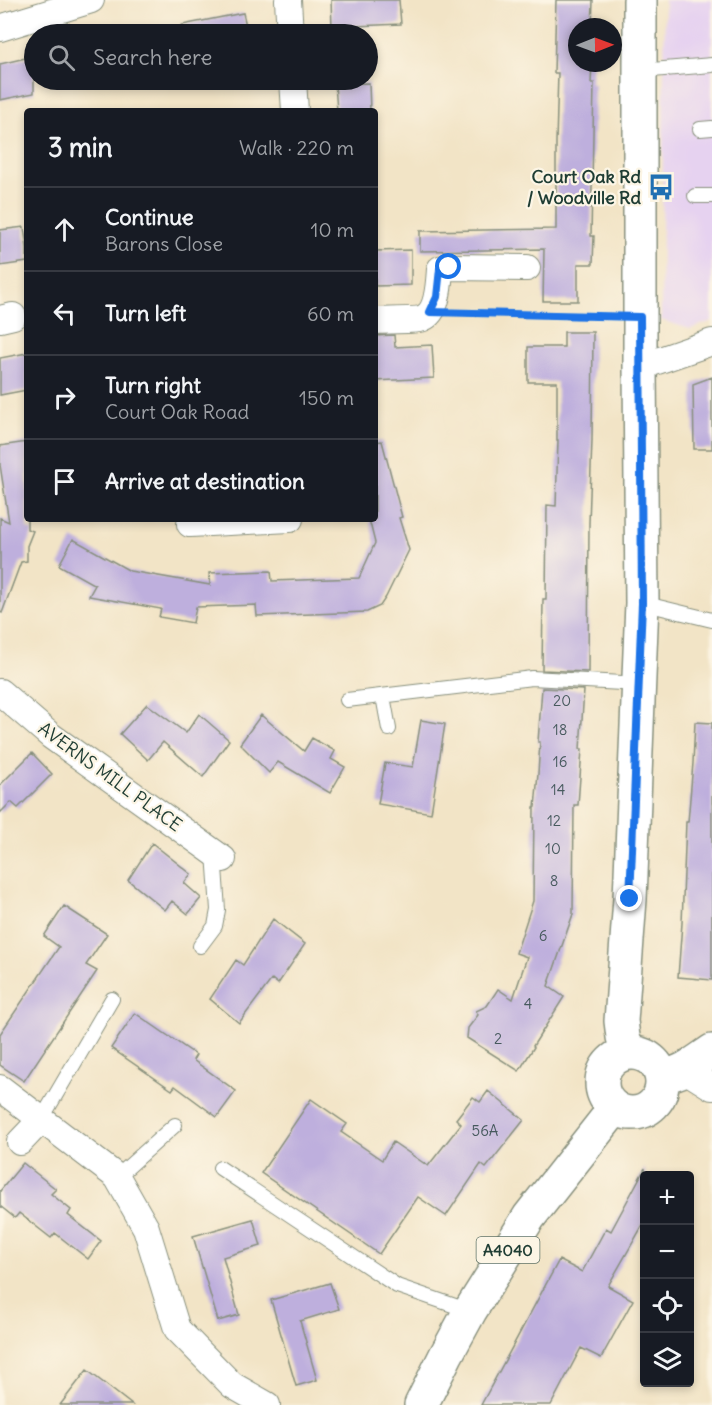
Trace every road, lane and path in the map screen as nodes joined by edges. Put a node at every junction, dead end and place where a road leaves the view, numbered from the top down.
1 (91, 0) edge
2 (288, 0) edge
3 (640, 0) edge
4 (289, 24) edge
5 (0, 28) edge
6 (712, 65) edge
7 (640, 71) junction
8 (294, 90) edge
9 (295, 108) edge
10 (695, 196) dead end
11 (712, 196) edge
12 (527, 268) dead end
13 (430, 312) junction
14 (640, 317) junction
15 (378, 321) edge
16 (712, 342) edge
17 (640, 367) junction
18 (230, 522) edge
19 (190, 524) dead end
20 (642, 603) junction
21 (712, 620) edge
22 (640, 684) junction
23 (0, 692) edge
24 (383, 696) junction
25 (347, 700) dead end
26 (389, 729) dead end
27 (219, 856) joint
28 (200, 946) dead end
29 (112, 999) dead end
30 (712, 1051) edge
31 (628, 1053) junction
32 (673, 1073) junction
33 (712, 1087) edge
34 (0, 1088) edge
35 (615, 1108) junction
36 (41, 1120) junction
37 (175, 1125) dead end
38 (20, 1142) dead end
39 (220, 1168) dead end
40 (117, 1178) junction
41 (471, 1311) junction
42 (424, 1404) edge
43 (267, 1405) edge

1 - 5 street
2 - 4 street
3 - 7 main road
6 - 7 lane
7 - 14 main road
8 - 9 street
10 - 11 lane
12 - 13 street
13 - 14 path
13 - 15 street
14 - 17 main road
16 - 17 street
17 - 20 main road
18 - 19 street
20 - 21 lane
20 - 22 main road
22 - 24 lane
22 - 31 main road
23 - 27 street, AVERNS MILL PLACE
24 - 25 lane
24 - 26 lane
27 - 28 lane
29 - 36 lane
30 - 32 main road
31 - 32 main road
31 - 35 main road
32 - 33 street
32 - 35 main road
34 - 36 street
35 - 41 main road, A4040
36 - 38 street
36 - 40 street
37 - 40 lane
39 - 41 lane
40 - 43 street
41 - 42 main road, A4040

